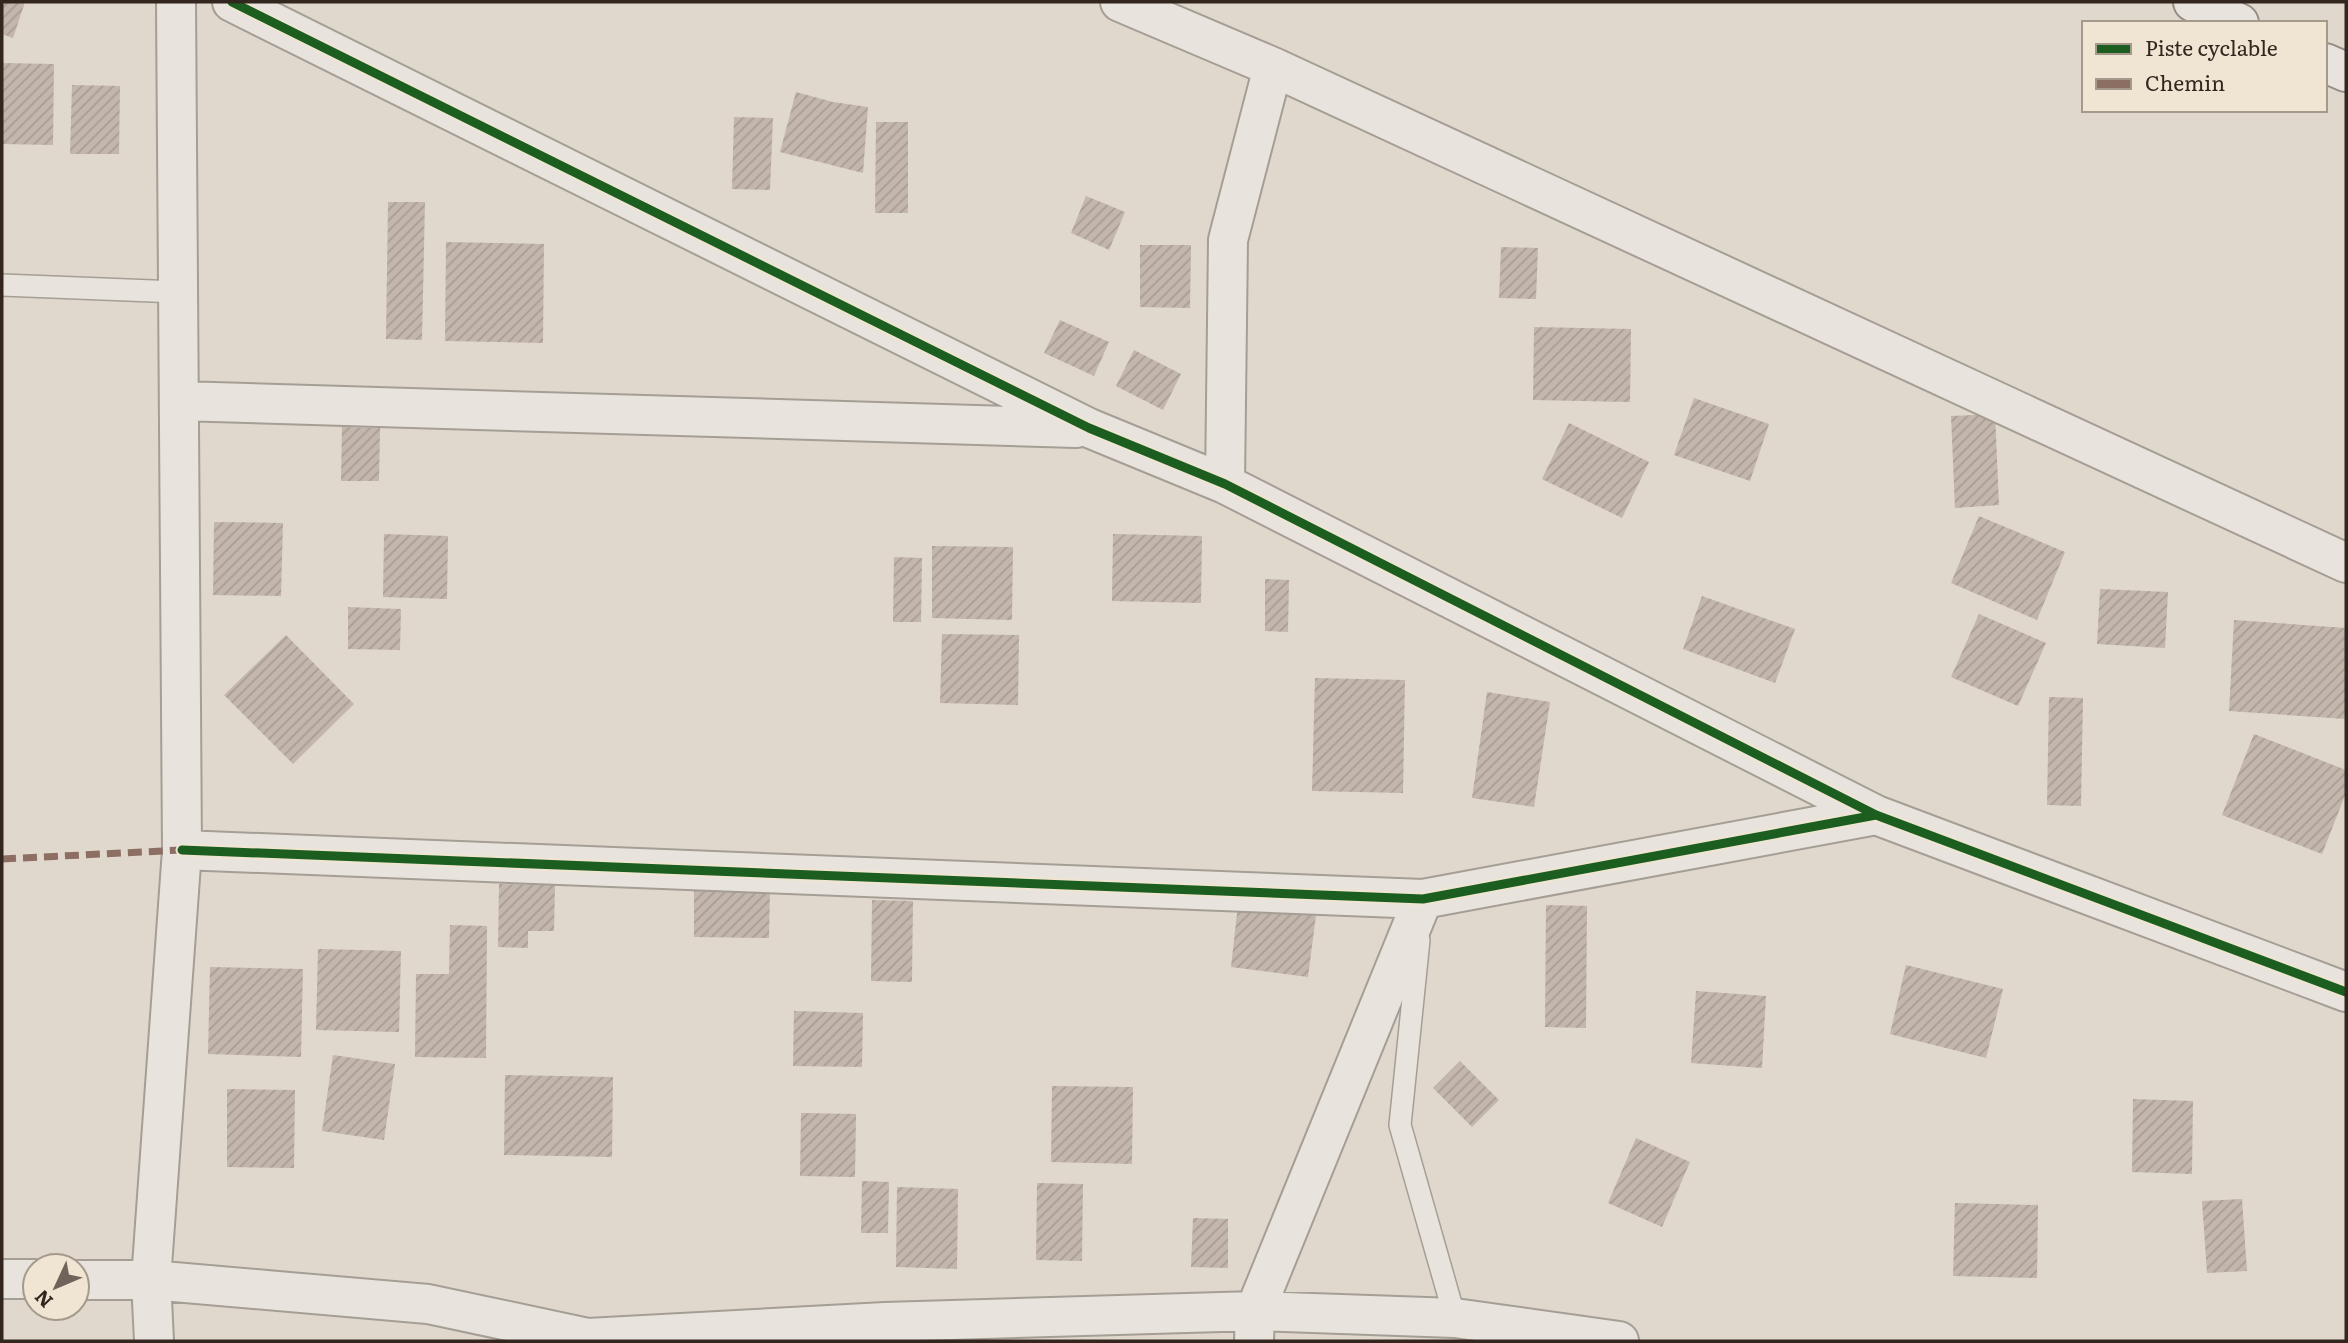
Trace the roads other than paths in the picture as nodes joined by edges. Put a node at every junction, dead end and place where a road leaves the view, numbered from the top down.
1 (176, 2) edge
2 (232, 2) edge
3 (1120, 2) edge
4 (2193, 2) edge
5 (2235, 21) edge
6 (2327, 64) edge
7 (1273, 67) junction
8 (2346, 72) edge
9 (2, 285) edge
10 (178, 292) junction
11 (179, 401) junction
12 (1089, 428) junction
13 (1225, 484) junction
14 (2346, 563) edge
15 (1876, 815) junction
16 (182, 849) junction
17 (1423, 899) junction
18 (2346, 992) edge
19 (2, 1279) edge
20 (21, 1279) edge
21 (91, 1280) edge
22 (151, 1280) junction
23 (1455, 1318) junction
24 (1254, 1326) edge
25 (777, 1334) edge
26 (154, 1341) edge
27 (1619, 1341) edge

1 - 10 street
2 - 12 street
3 - 7 street
4 - 5 street
6 - 8 street
7 - 13 street
7 - 14 street
9 - 10 lane
10 - 11 street
11 - 12 street
11 - 16 street
12 - 13 street
13 - 15 street
15 - 17 street
15 - 18 street
16 - 17 street
16 - 22 street
17 - 23 lane
17 - 24 street
19 - 20 street
21 - 22 street
22 - 25 street
22 - 26 street
23 - 24 street
23 - 27 street
24 - 25 street

